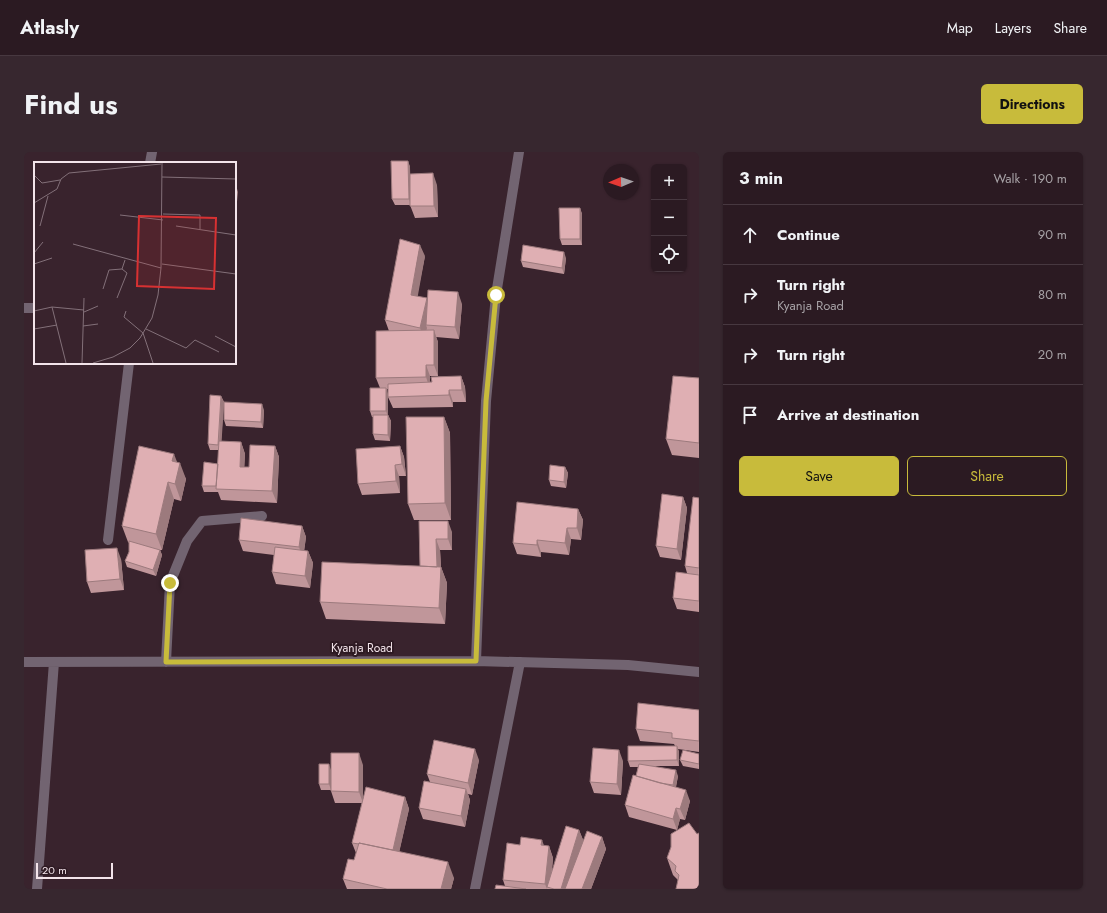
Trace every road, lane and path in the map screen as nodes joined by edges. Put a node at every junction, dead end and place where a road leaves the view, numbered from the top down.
1 (152, 152) edge
2 (519, 152) edge
3 (150, 162) edge
4 (129, 364) edge
5 (262, 516) dead end
6 (108, 540) dead end
7 (476, 661) junction
8 (24, 662) edge
9 (54, 662) junction
10 (166, 662) junction
11 (520, 662) junction
12 (699, 672) edge
13 (37, 889) edge
14 (475, 889) edge

1 - 3 street
2 - 7 street
4 - 6 street
5 - 10 street
7 - 10 street, Kyanja Road
7 - 11 street, Kyanja Road
8 - 9 street, Kyanja Road
9 - 10 street, Kyanja Road
9 - 13 street
11 - 12 street, Kyanja Road
11 - 14 street

